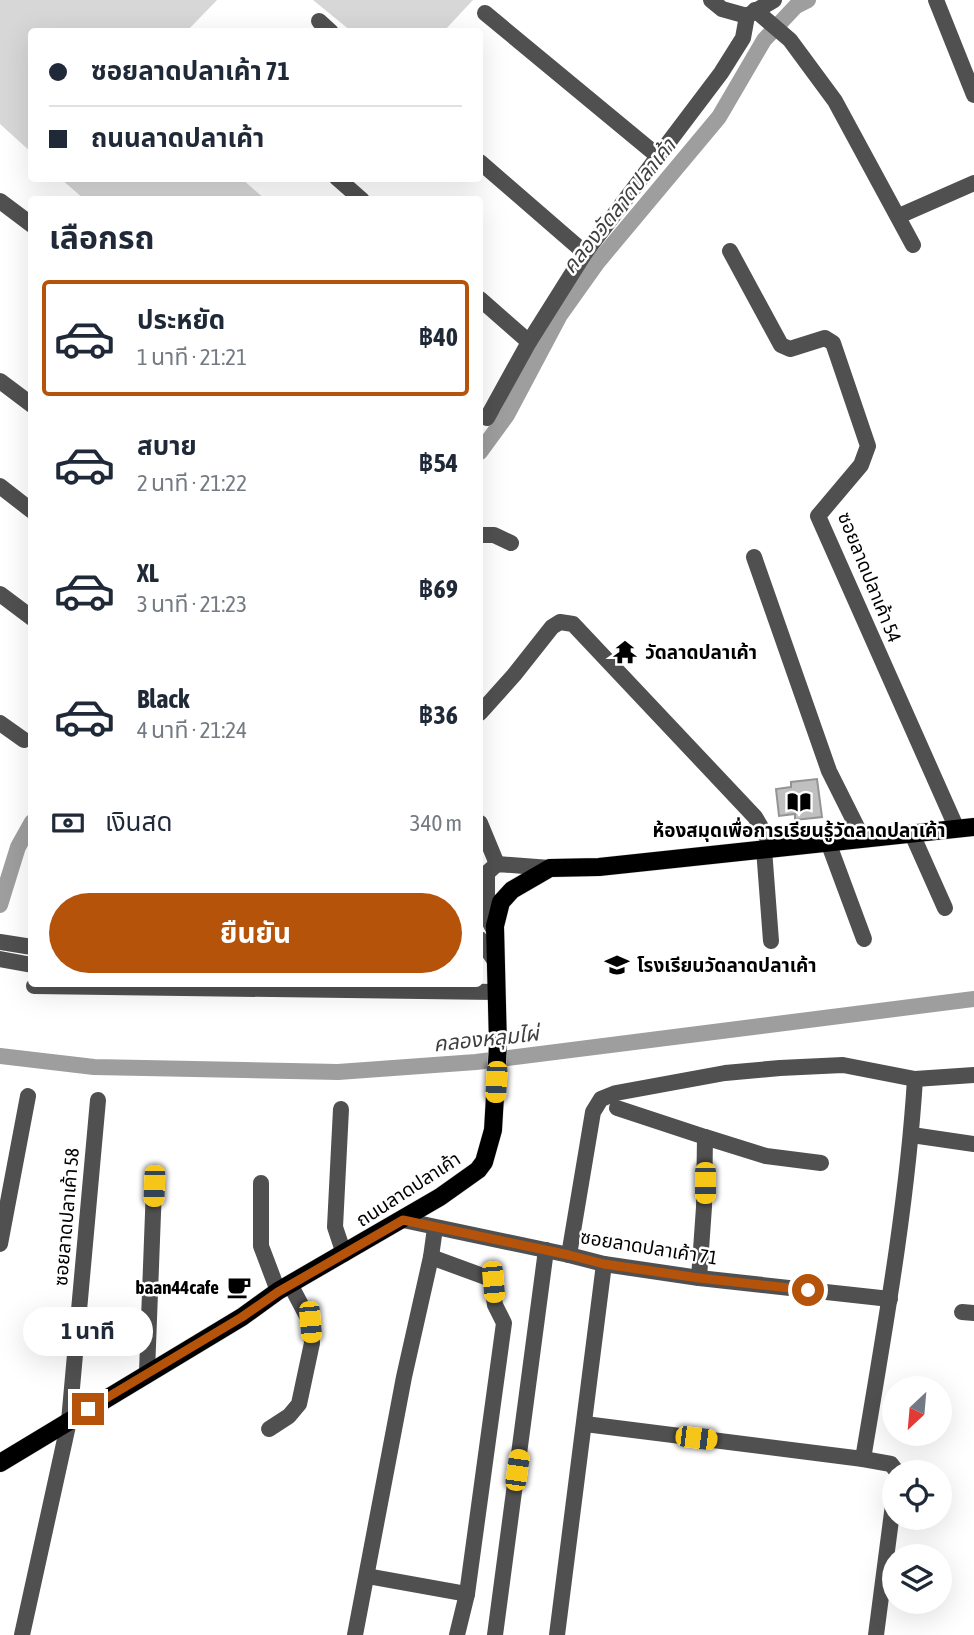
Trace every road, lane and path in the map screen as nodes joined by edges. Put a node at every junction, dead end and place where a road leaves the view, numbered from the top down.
1 (711, 0) edge
2 (774, 0) edge
3 (936, 0) edge
4 (485, 13) dead end
5 (754, 14) junction
6 (973, 92) edge
7 (659, 157) junction
8 (483, 165) edge
9 (342, 182) edge
10 (974, 183) edge
11 (357, 196) edge
12 (0, 201) edge
13 (899, 216) junction
14 (28, 222) edge
15 (913, 246) dead end
16 (730, 251) dead end
17 (585, 253) junction
18 (483, 302) edge
19 (529, 342) junction
20 (0, 381) edge
21 (28, 402) edge
22 (487, 418) dead end
23 (0, 486) edge
24 (28, 503) edge
25 (483, 535) edge
26 (512, 543) dead end
27 (754, 557) dead end
28 (0, 594) edge
29 (28, 615) edge
30 (483, 710) edge
31 (0, 723) edge
32 (24, 740) dead end
33 (965, 828) edge
34 (483, 830) edge
35 (912, 834) junction
36 (863, 839) junction
37 (828, 842) junction
38 (769, 848) junction
39 (497, 864) junction
40 (550, 868) junction
41 (483, 888) edge
42 (945, 908) dead end
43 (487, 935) edge
44 (864, 939) dead end
45 (771, 941) dead end
46 (7, 944) edge
47 (28, 947) edge
48 (5, 961) edge
49 (28, 964) edge
50 (111, 987) edge
51 (496, 992) junction
52 (974, 1075) edge
53 (915, 1079) junction
54 (28, 1096) dead end
55 (98, 1100) dead end
56 (617, 1108) dead end
57 (341, 1109) dead end
58 (912, 1135) junction
59 (705, 1137) junction
60 (974, 1144) edge
61 (821, 1163) dead end
62 (261, 1183) dead end
63 (154, 1186) dead end
64 (403, 1220) junction
65 (435, 1228) junction
66 (0, 1244) edge
67 (546, 1250) junction
68 (344, 1254) junction
69 (569, 1255) junction
70 (431, 1257) junction
71 (604, 1264) junction
72 (699, 1278) junction
73 (284, 1288) junction
74 (890, 1299) junction
75 (147, 1372) junction
76 (69, 1421) junction
77 (585, 1424) junction
78 (269, 1429) dead end
79 (863, 1459) junction
80 (882, 1462) edge
81 (0, 1463) edge
82 (890, 1530) edge
83 (367, 1576) junction
84 (467, 1594) junction
85 (22, 1635) edge
86 (355, 1635) edge
87 (457, 1635) edge
88 (495, 1635) edge
89 (557, 1635) edge
90 (876, 1635) edge

1 - 5 street
2 - 5 street
3 - 6 street
4 - 7 street
5 - 7 street
5 - 13 street
7 - 17 street
8 - 17 street
9 - 11 street
10 - 13 street
12 - 14 street
13 - 15 street
16 - 33 street, ซอยลาดปลาเค้า 54
17 - 19 street
18 - 19 street
19 - 22 street
20 - 21 street
23 - 24 street
25 - 26 street
27 - 36 street
28 - 29 street
30 - 38 street
31 - 32 street
33 - 35 main road, ถนนลาดปลาเค้า
34 - 39 street
35 - 36 main road, ถนนลาดปลาเค้า
35 - 42 street
36 - 37 main road, ถนนลาดปลาเค้า
37 - 38 main road, ถนนลาดปลาเค้า
37 - 44 street
38 - 40 main road, ถนนลาดปลาเค้า
38 - 45 street
39 - 40 street
39 - 41 street
40 - 43 main road, ถนนลาดปลาเค้า
41 - 43 street
43 - 51 main road, ถนนลาดปลาเค้า
46 - 47 street
48 - 49 street
50 - 51 street
51 - 64 main road, ถนนลาดปลาเค้า
52 - 53 street
53 - 58 street
53 - 69 street
54 - 66 street
55 - 76 street, ซอยลาดปลาเค้า 58
56 - 59 street
57 - 68 street
58 - 60 street
58 - 74 street
59 - 61 street
59 - 72 street
62 - 73 street
63 - 75 street
64 - 65 street, ซอยลาดปลาเค้า 71
64 - 68 main road, ถนนลาดปลาเค้า
65 - 67 street, ซอยลาดปลาเค้า 71
65 - 70 street
67 - 69 street, ซอยลาดปลาเค้า 71
67 - 88 street
68 - 73 main road, ถนนลาดปลาเค้า
69 - 71 street, ซอยลาดปลาเค้า 71
70 - 83 street
70 - 84 street
71 - 72 street, ซอยลาดปลาเค้า 71
71 - 77 street
72 - 74 street, ซอยลาดปลาเค้า 71
73 - 75 main road, ถนนลาดปลาเค้า
73 - 78 street
74 - 79 street
75 - 76 main road, ถนนลาดปลาเค้า
76 - 81 main road, ถนนลาดปลาเค้า
76 - 85 street, ซอยลาดปลาเค้า 58
77 - 79 street
77 - 89 street
79 - 80 street
82 - 90 street
83 - 84 street
83 - 86 street
84 - 87 street

